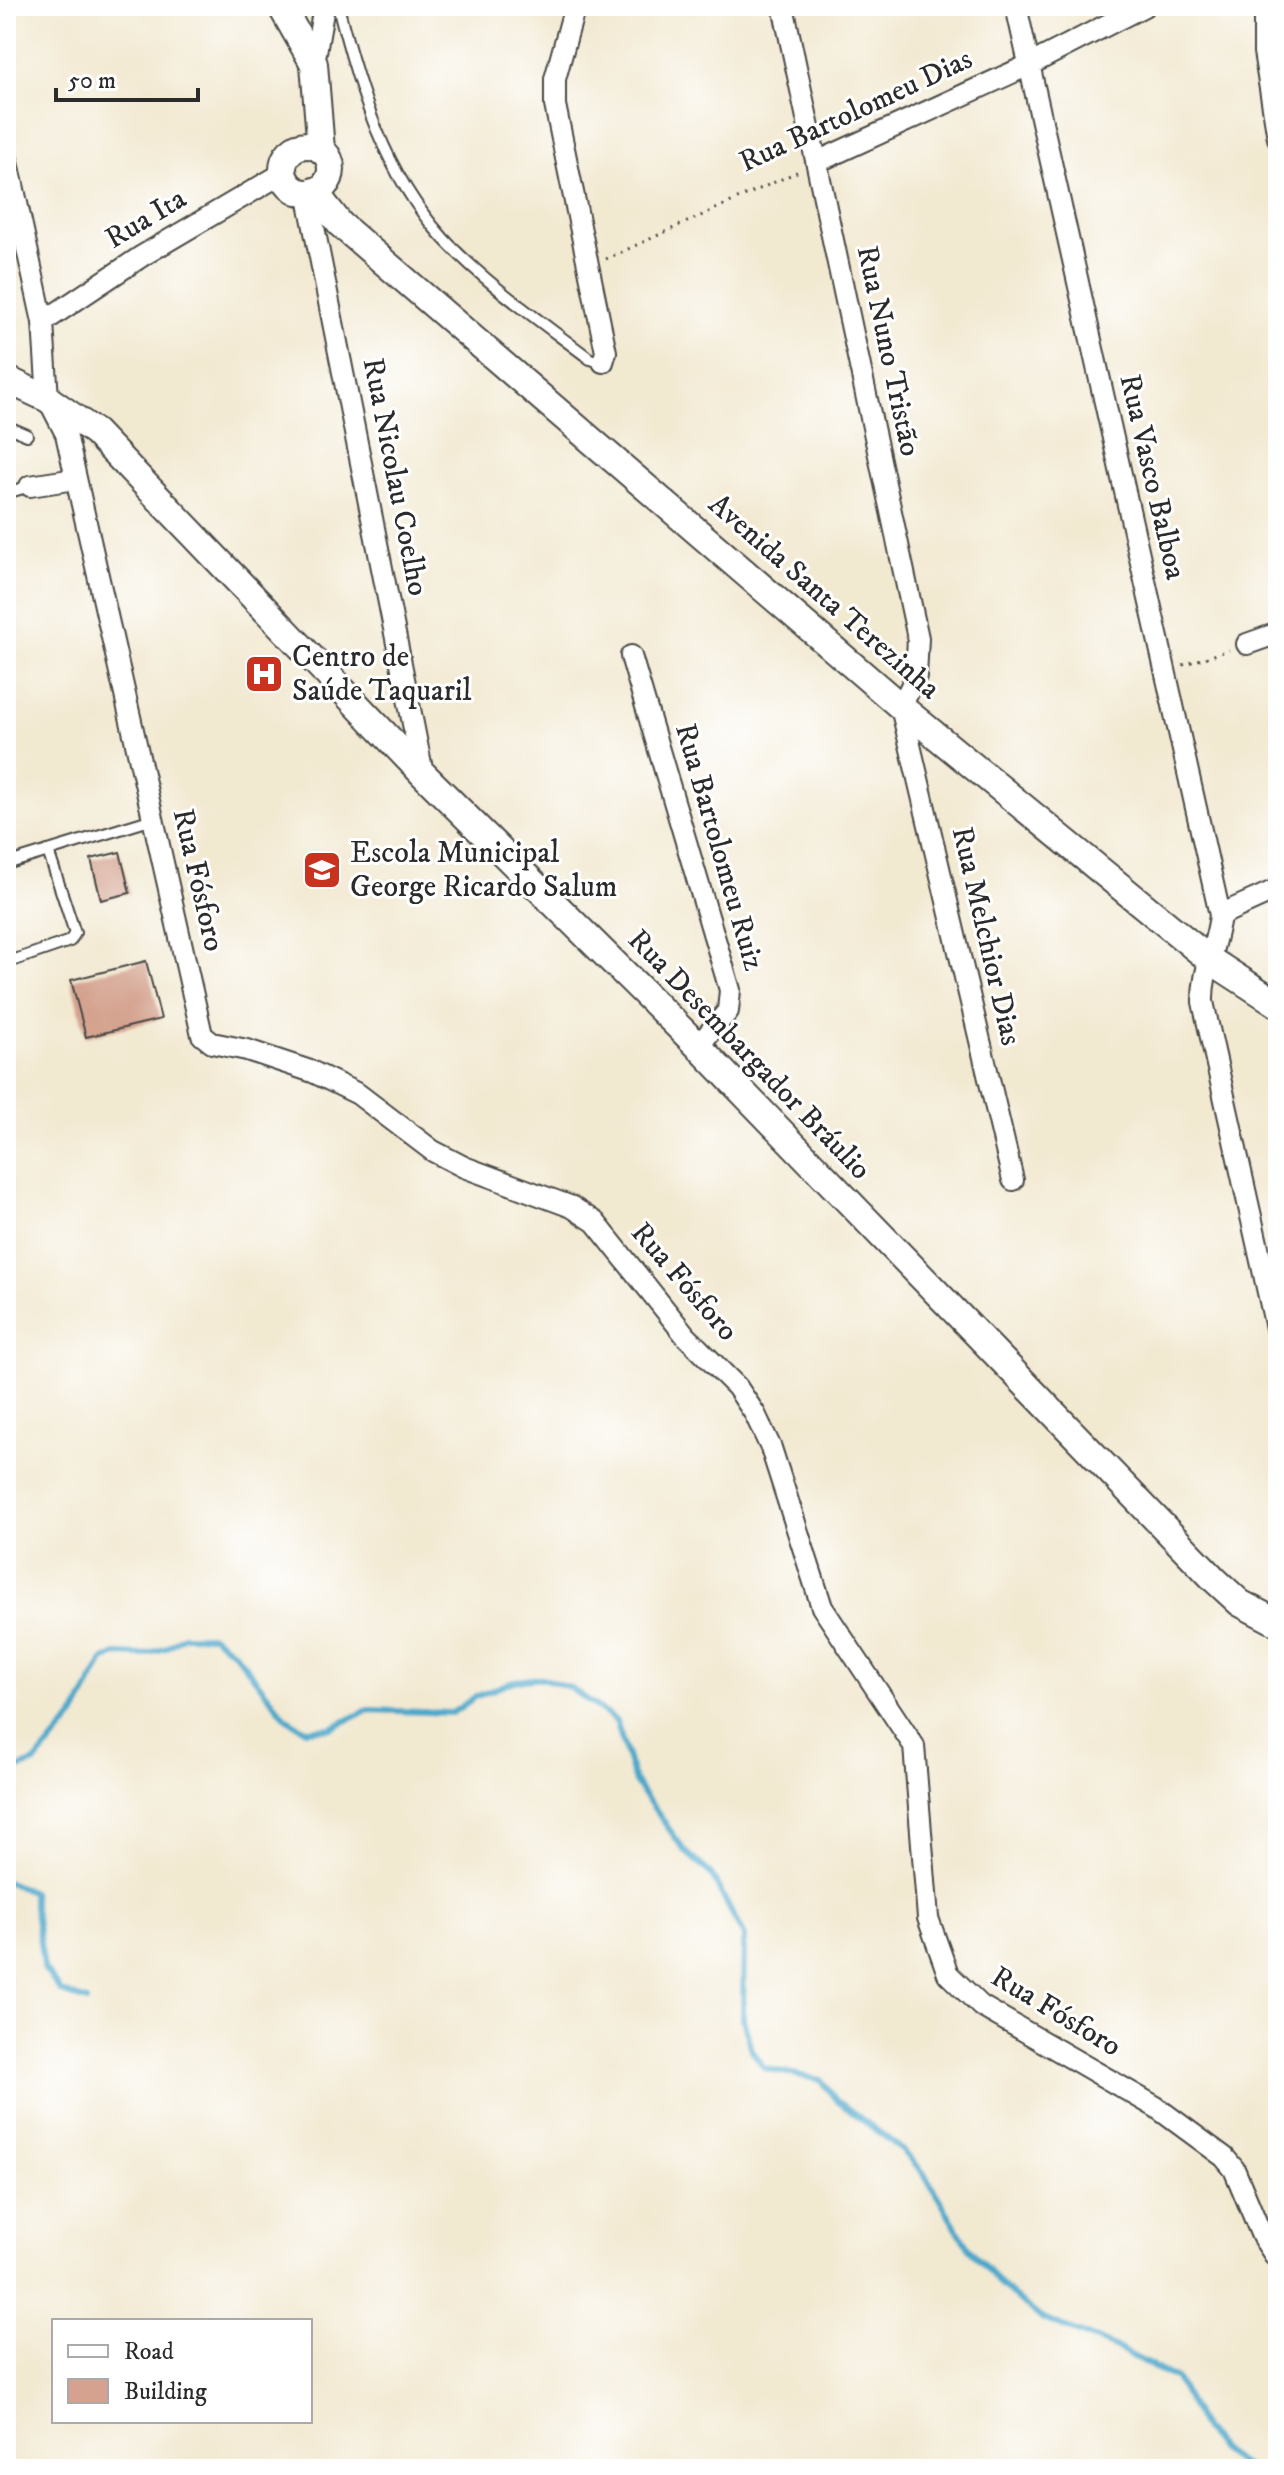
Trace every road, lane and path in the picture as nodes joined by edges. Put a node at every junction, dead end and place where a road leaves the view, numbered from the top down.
1 (281, 6) edge
2 (338, 6) edge
3 (575, 6) edge
4 (783, 6) edge
5 (1016, 6) edge
6 (1144, 6) edge
7 (1264, 6) edge
8 (321, 14) edge
9 (308, 54) junction
10 (1029, 65) junction
11 (1278, 138) edge
12 (312, 148) junction
13 (6, 153) edge
14 (817, 162) junction
15 (283, 173) junction
16 (316, 188) junction
17 (591, 266) junction
18 (43, 322) junction
19 (603, 362) joint
20 (6, 379) edge
21 (48, 399) junction
22 (6, 426) edge
23 (27, 435) dead end
24 (75, 479) junction
25 (30, 486) joint
26 (6, 493) edge
27 (1278, 633) edge
28 (1247, 644) joint
29 (631, 656) dead end
30 (1164, 670) junction
31 (901, 707) junction
32 (423, 774) junction
33 (153, 819) junction
34 (48, 851) junction
35 (6, 864) edge
36 (1278, 889) edge
37 (1220, 915) junction
38 (1210, 960) junction
39 (6, 963) edge
40 (1278, 1004) edge
41 (698, 1046) junction
42 (1013, 1180) dead end
43 (1278, 1337) edge
44 (1278, 1623) edge
45 (1278, 2260) edge

1 - 9 street
2 - 19 lane
3 - 17 street
4 - 14 street, Rua Nuno Tristão
5 - 10 street, Rua Vasco Balboa
6 - 10 street, Rua Bartolomeu Dias
7 - 11 street
8 - 9 street
9 - 12 street
10 - 14 street, Rua Bartolomeu Dias
10 - 30 street, Rua Vasco Balboa
12 - 15 street
12 - 16 street
13 - 18 street
14 - 17 path, Rua Bartolomeu Dias
14 - 31 street, Rua Nuno Tristão
15 - 16 street
15 - 18 street, Rua Ita
16 - 31 street, Avenida Santa Terezinha
16 - 32 street, Rua Nicolau Coelho
17 - 19 street
18 - 21 street
20 - 21 street, Rua Desembargador Bráulio
21 - 24 street, Rua Fósforo
21 - 32 street, Rua Desembargador Bráulio
22 - 23 lane
24 - 25 street
24 - 33 street, Rua Fósforo
25 - 26 lane
27 - 28 street
28 - 30 path
29 - 41 street, Rua Bartolomeu Ruiz
30 - 37 street, Rua Vasco Balboa
31 - 38 street, Avenida Santa Terezinha
31 - 42 street, Rua Melchior Dias
32 - 41 street, Rua Desembargador Bráulio
33 - 34 lane
33 - 45 street, Rua Fósforo
34 - 35 lane
34 - 39 lane
36 - 37 street
37 - 38 street, Rua Vasco Balboa
38 - 40 street, Avenida Santa Terezinha
38 - 43 street, Rua Vasco Balboa
41 - 44 street, Rua Desembargador Bráulio

